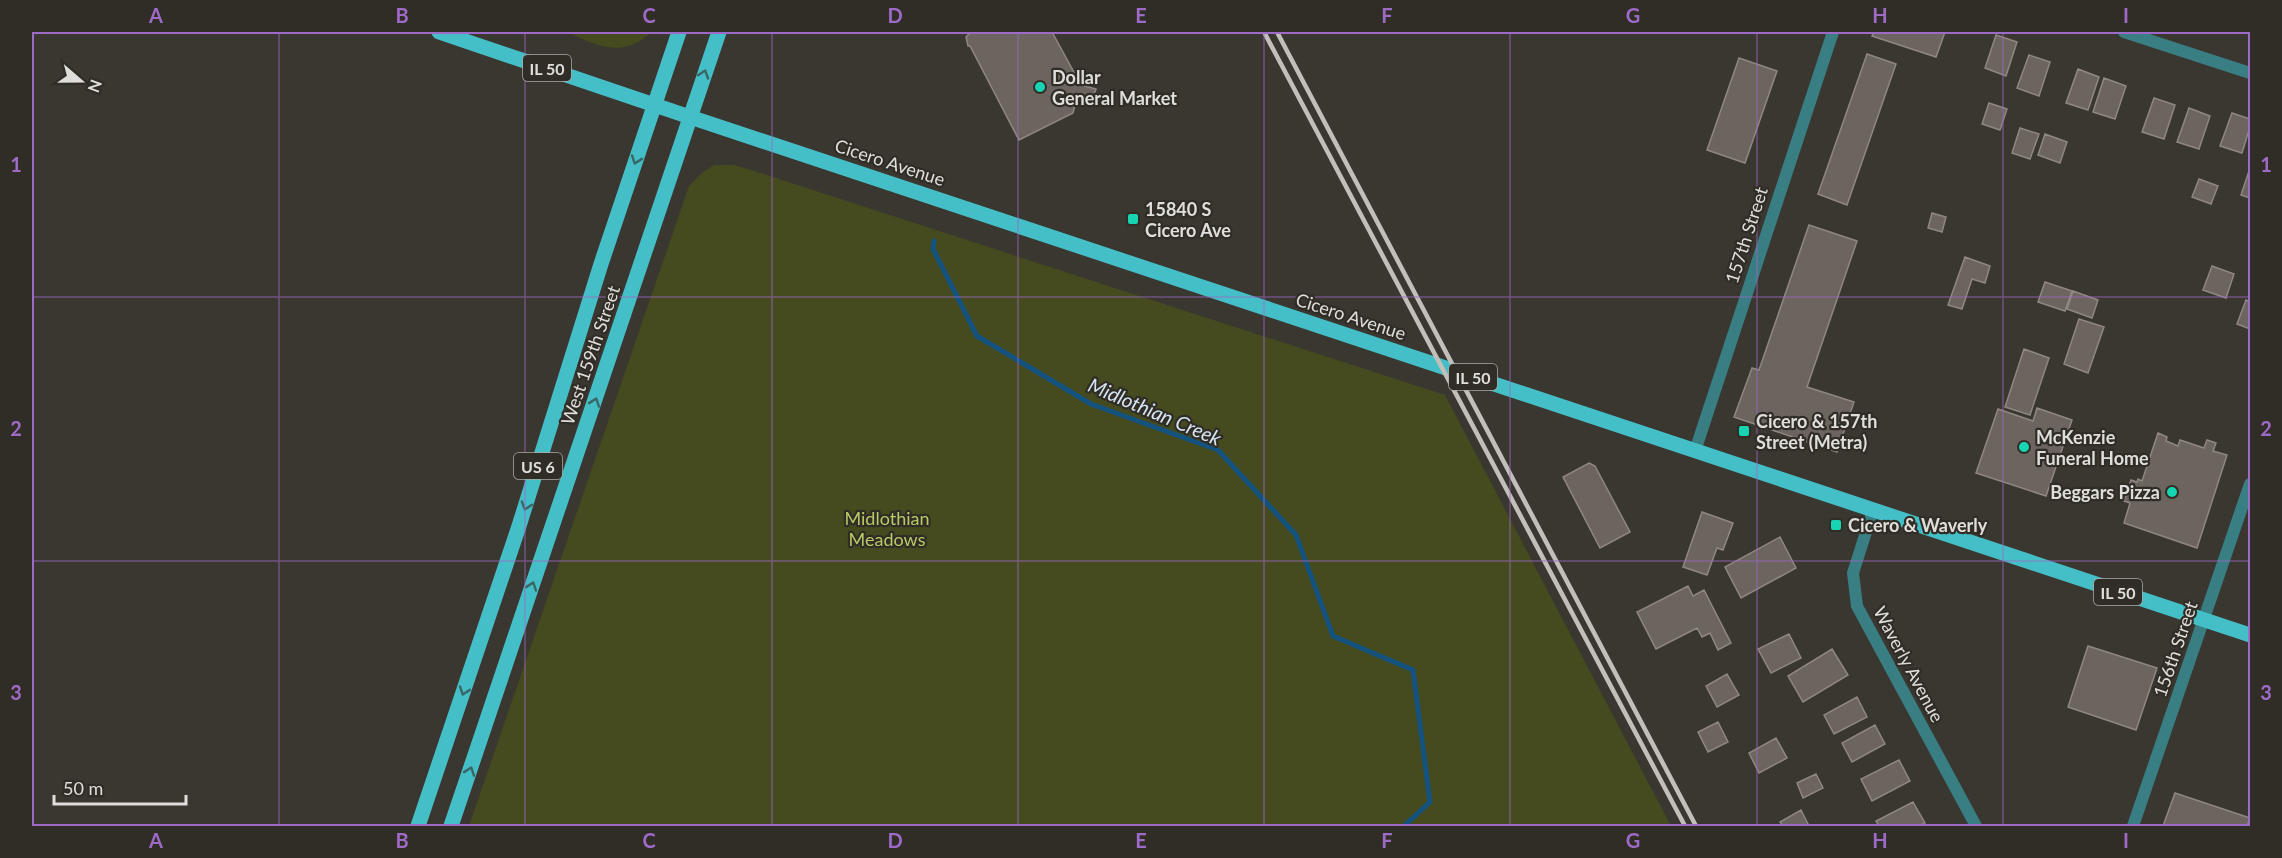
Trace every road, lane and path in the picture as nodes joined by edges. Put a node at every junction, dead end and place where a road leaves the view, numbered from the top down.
1 (439, 32) edge
2 (680, 32) edge
3 (719, 32) edge
4 (1833, 32) edge
5 (2124, 32) edge
6 (2250, 73) edge
7 (655, 105) junction
8 (690, 117) junction
9 (1695, 451) junction
10 (2250, 484) edge
11 (1873, 510) junction
12 (2204, 620) junction
13 (2250, 635) edge
14 (418, 826) edge
15 (451, 826) edge
16 (1976, 826) edge
17 (2133, 826) edge

1 - 7 main road, Cicero Avenue / IL 50
2 - 7 main road, West 159th Street / US 6
8 -> 3 main road, West 159th Street / US 6
4 - 9 street, 157th Street
5 - 6 street
7 - 8 main road, Cicero Avenue / IL 50
7 -> 14 main road, West 159th Street / US 6
8 - 9 main road, Cicero Avenue / IL 50
15 -> 8 main road, West 159th Street / US 6
9 - 11 main road, Cicero Avenue / IL 50
10 - 12 street, 156th Street
11 - 12 main road, Cicero Avenue / IL 50
11 - 16 street, Waverly Avenue
12 - 13 main road, Cicero Avenue / IL 50
12 - 17 street, 156th Street

